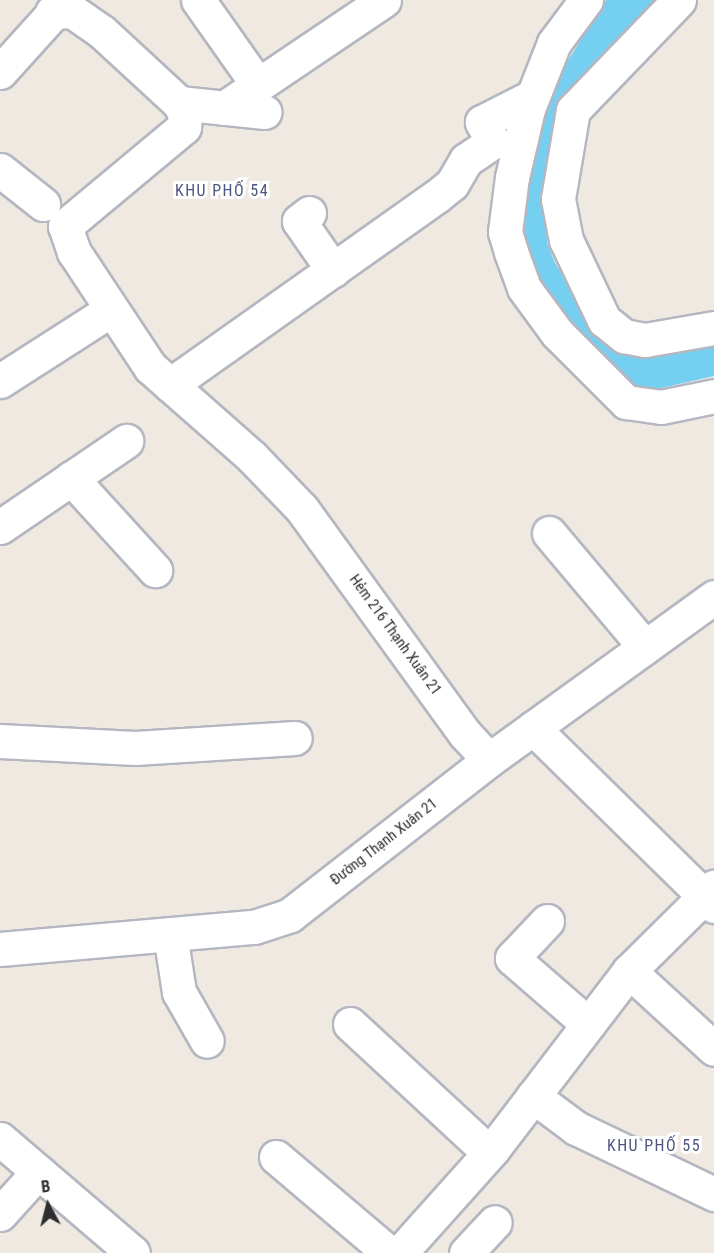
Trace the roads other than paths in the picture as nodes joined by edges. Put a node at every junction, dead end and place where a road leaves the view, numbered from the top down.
1 (198, 0) edge
2 (384, 0) edge
3 (586, 0) edge
4 (679, 0) edge
5 (58, 6) edge
6 (0, 72) edge
7 (534, 96) junction
8 (262, 99) junction
9 (179, 103) junction
10 (0, 170) edge
11 (43, 204) dead end
12 (309, 213) dead end
13 (333, 270) junction
14 (109, 311) junction
15 (714, 328) edge
16 (0, 381) edge
17 (170, 385) junction
18 (714, 396) edge
19 (126, 441) dead end
20 (71, 478) junction
21 (0, 527) edge
22 (549, 533) dead end
23 (155, 570) dead end
24 (714, 597) edge
25 (645, 647) junction
26 (533, 728) junction
27 (296, 738) dead end
28 (0, 741) edge
29 (489, 760) junction
30 (710, 896) edge
31 (547, 921) dead end
32 (170, 934) junction
33 (0, 949) edge
34 (629, 971) junction
35 (350, 1024) dead end
36 (588, 1024) junction
37 (207, 1041) dead end
38 (714, 1049) edge
39 (533, 1096) junction
40 (0, 1139) edge
41 (493, 1149) junction
42 (276, 1157) dead end
43 (39, 1172) junction
44 (714, 1194) edge
45 (0, 1214) edge
46 (495, 1222) dead end
47 (134, 1253) edge
48 (389, 1253) edge
49 (400, 1253) edge
50 (466, 1253) edge

1 - 8 street
2 - 8 street
3 - 7 street
4 - 15 street
5 - 6 street
5 - 9 street
7 - 13 street
7 - 18 street
8 - 9 street
9 - 14 street, Hẻm 216 Thạnh Xuân 21
10 - 11 street
12 - 13 street
13 - 17 street
14 - 16 street
14 - 17 street, Hẻm 216 Thạnh Xuân 21
17 - 29 street, Hẻm 216 Thạnh Xuân 21
19 - 20 street
20 - 21 street
20 - 23 street
22 - 25 street
24 - 25 street, Đường Thạnh Xuân 21
25 - 26 street, Đường Thạnh Xuân 21
26 - 29 street, Đường Thạnh Xuân 21
26 - 30 street
27 - 28 street
29 - 32 street, Đường Thạnh Xuân 21
30 - 34 street
31 - 36 street
32 - 33 street, Đường Thạnh Xuân 21
32 - 37 street
34 - 36 street
34 - 38 street
35 - 41 street
36 - 39 street
39 - 41 street
39 - 44 street
40 - 43 street
41 - 49 street
42 - 48 street
43 - 45 street
43 - 47 street
46 - 50 street

